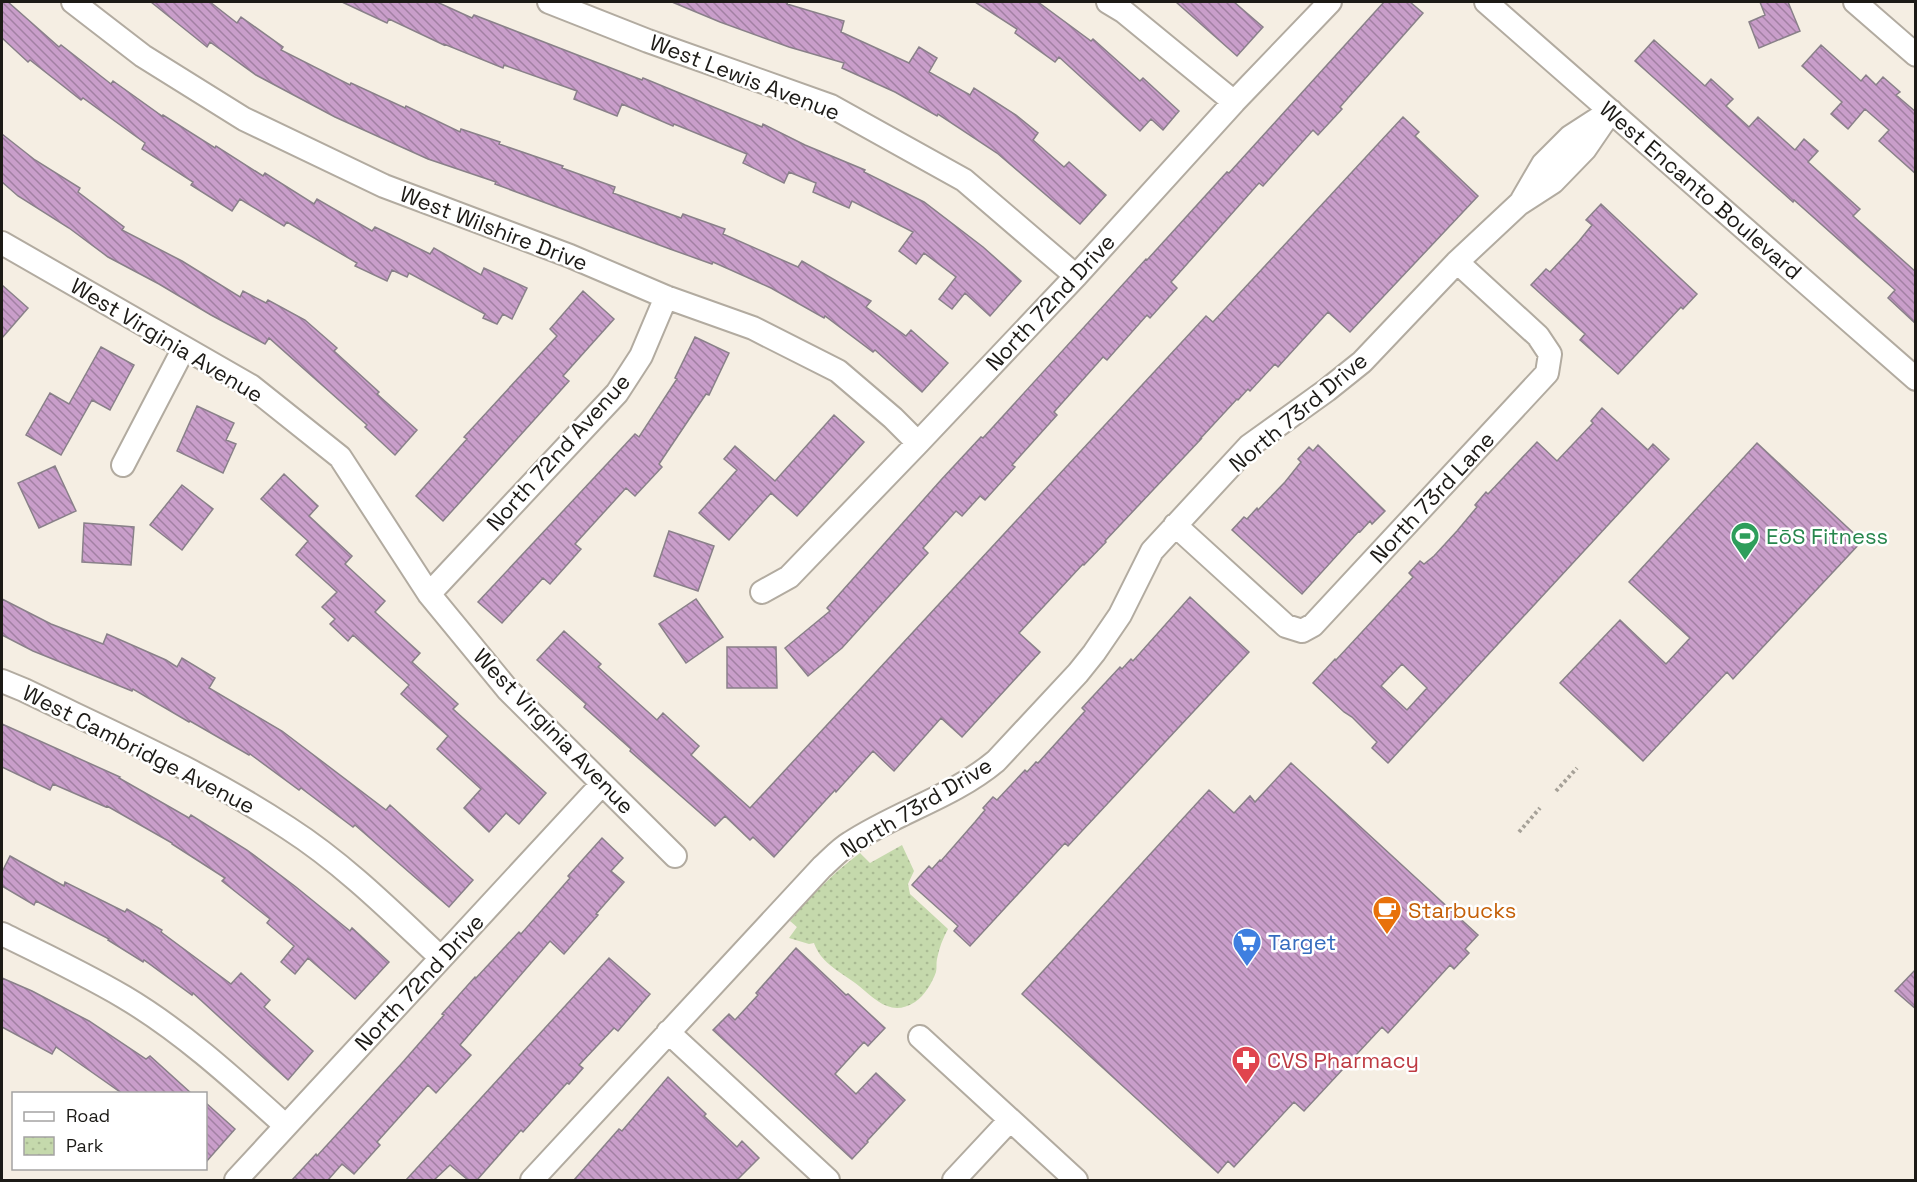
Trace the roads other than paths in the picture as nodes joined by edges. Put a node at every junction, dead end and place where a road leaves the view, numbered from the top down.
1 (73, 2) edge
2 (549, 2) edge
3 (1108, 2) edge
4 (1330, 2) edge
5 (1487, 2) edge
6 (1855, 2) edge
7 (1916, 55) edge
8 (1234, 102) junction
9 (1611, 111) junction
10 (2, 243) edge
11 (1457, 262) junction
12 (1076, 276) junction
13 (666, 297) junction
14 (184, 348) junction
15 (1916, 380) edge
16 (918, 443) junction
17 (123, 465) dead end
18 (1175, 525) junction
19 (762, 592) dead end
20 (429, 594) junction
21 (2, 681) edge
22 (602, 784) junction
23 (675, 856) dead end
24 (2, 934) edge
25 (441, 958) junction
26 (668, 1032) junction
27 (920, 1037) dead end
28 (1010, 1120) junction
29 (286, 1126) junction
30 (236, 1180) edge
31 (532, 1180) edge
32 (828, 1180) edge
33 (954, 1180) edge
34 (1076, 1180) edge

1 - 13 street, West Wilshire Drive
2 - 12 street, West Lewis Avenue
3 - 8 street
4 - 8 street, North 72nd Drive
5 - 9 street, West Encanto Boulevard
6 - 7 street
8 - 12 street, North 72nd Drive
9 - 11 street, North 73rd Drive
9 - 15 street, West Encanto Boulevard
10 - 14 street, West Virginia Avenue
11 - 18 street, North 73rd Drive
11 - 18 street, North 73rd Lane
12 - 16 street, North 72nd Drive
13 - 16 street, West Wilshire Drive
13 - 20 street, North 72nd Avenue
14 - 17 street
14 - 20 street, West Virginia Avenue
16 - 19 street, North 72nd Drive
18 - 26 street, North 73rd Drive
20 - 22 street, West Virginia Avenue
21 - 25 street, West Cambridge Avenue
22 - 23 street, West Virginia Avenue
22 - 25 street, North 72nd Drive
24 - 29 street
25 - 29 street, North 72nd Drive
26 - 31 street, North 73rd Drive
26 - 32 street
27 - 28 street
28 - 33 street
28 - 34 street
29 - 30 street, North 72nd Drive

